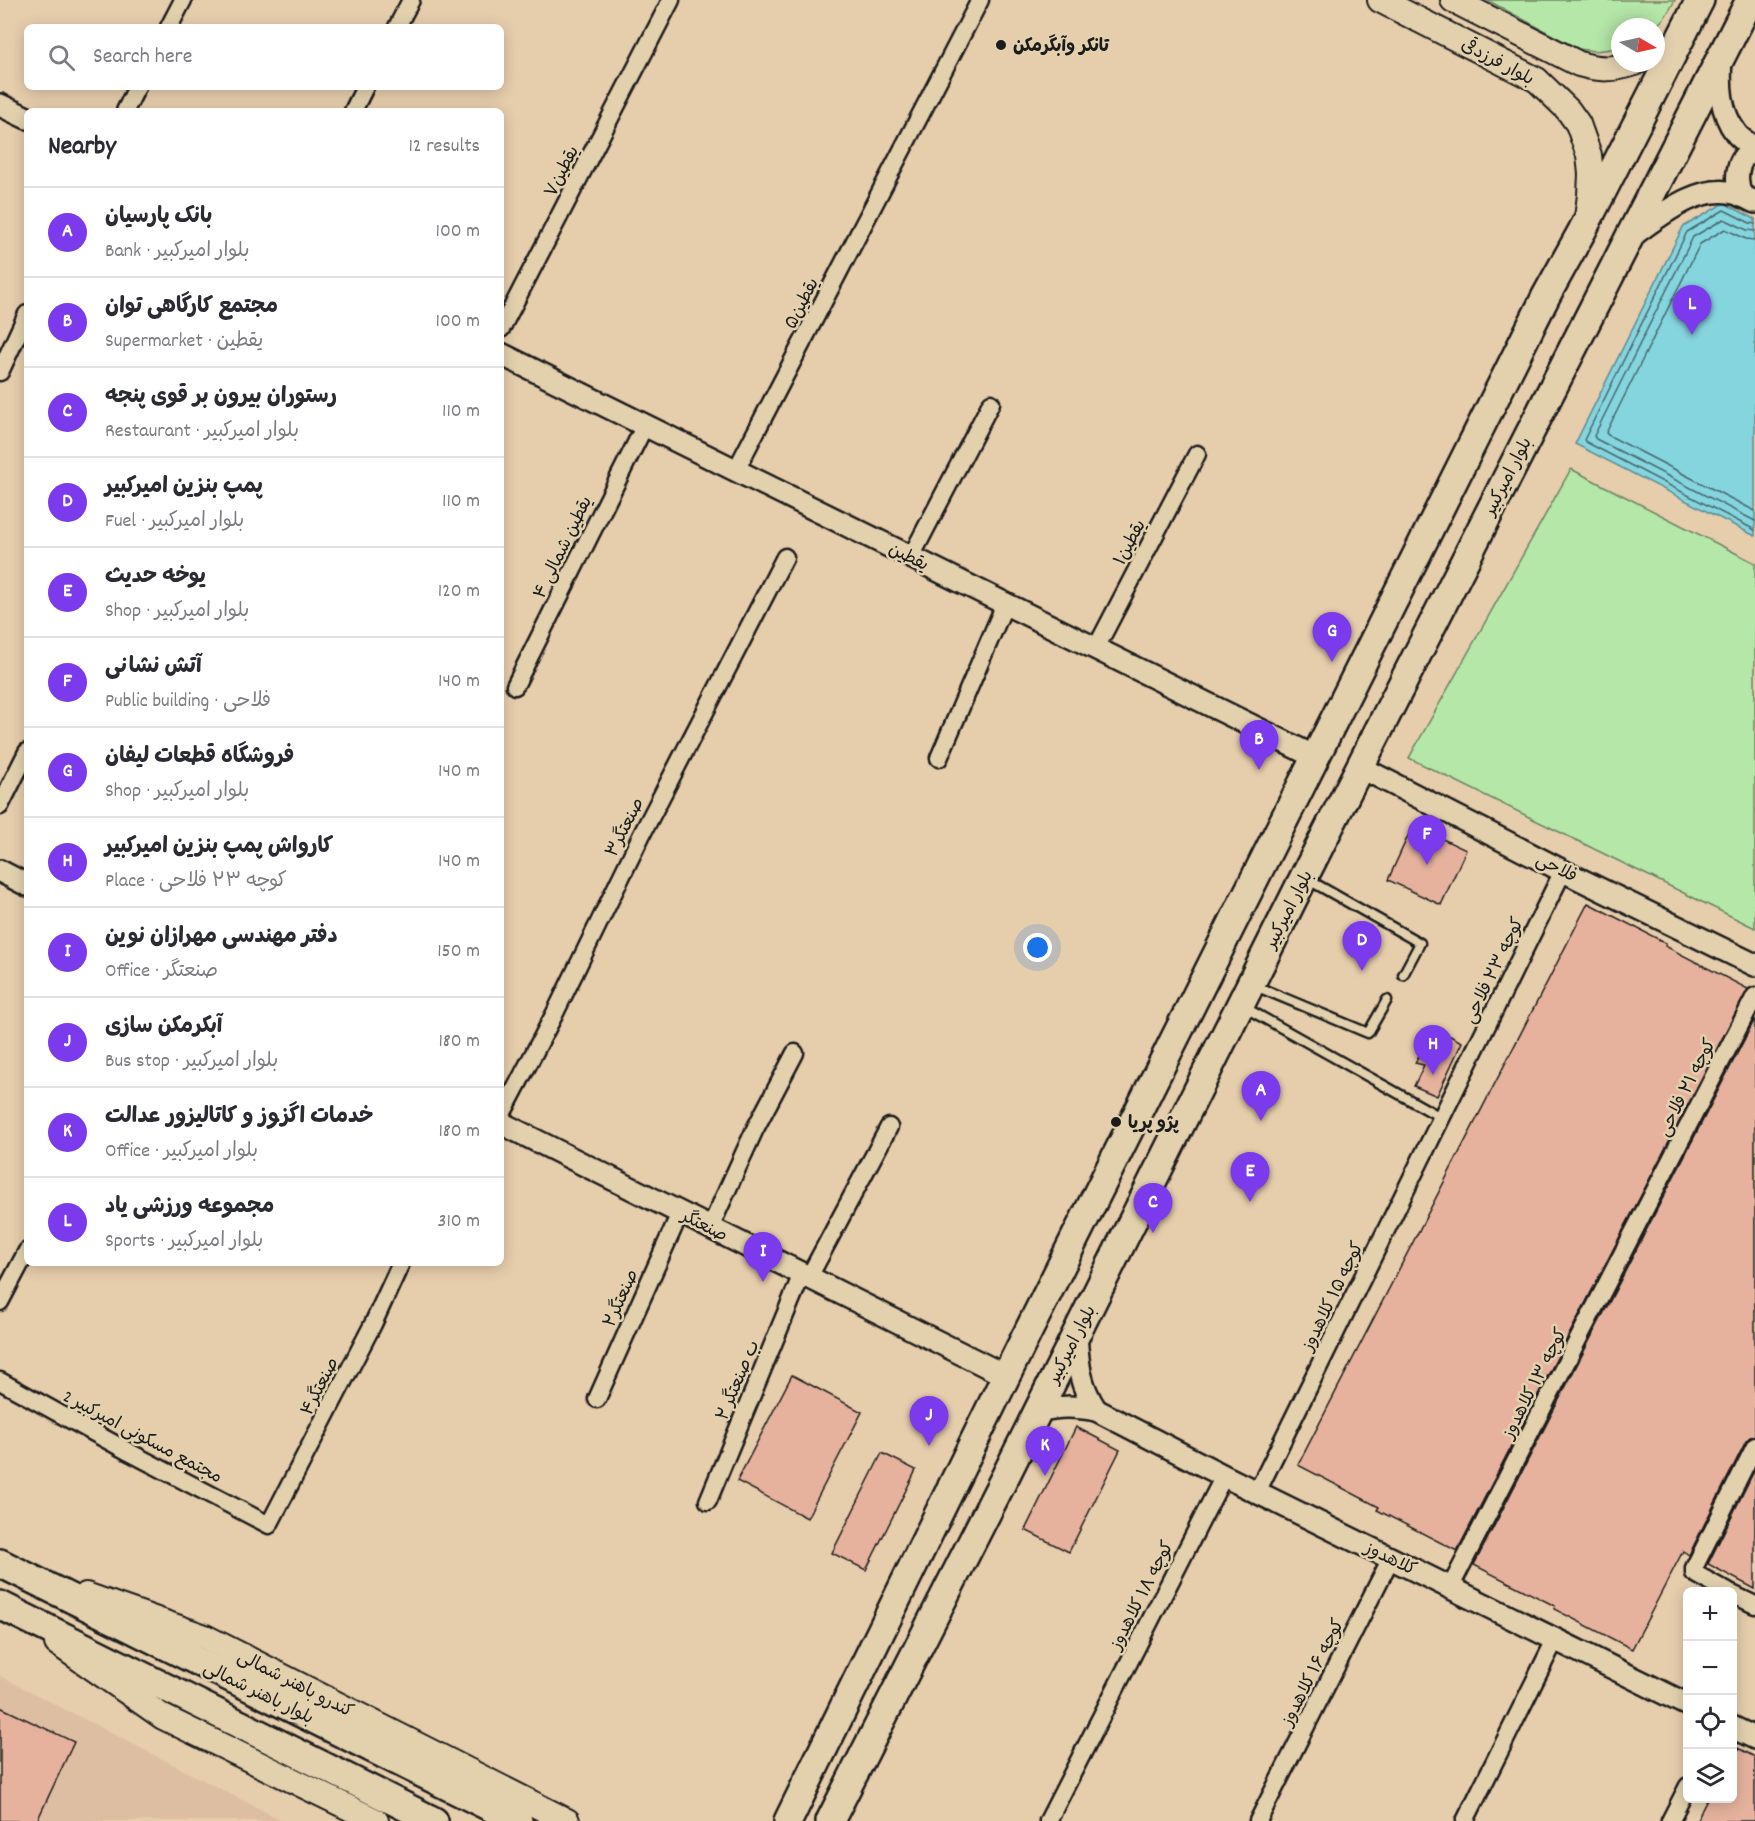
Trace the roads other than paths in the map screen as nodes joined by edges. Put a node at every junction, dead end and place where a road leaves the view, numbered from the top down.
1 (183, 0) edge
2 (411, 0) edge
3 (671, 0) edge
4 (980, 0) edge
5 (1380, 0) edge
6 (1453, 0) edge
7 (1700, 0) edge
8 (1750, 0) edge
9 (171, 24) edge
10 (399, 24) edge
11 (1685, 28) junction
12 (1665, 45) edge
13 (1551, 51) junction
14 (1721, 57) junction
15 (1611, 68) edge
16 (1537, 80) junction
17 (135, 90) edge
18 (364, 90) edge
19 (0, 105) edge
20 (126, 108) edge
21 (354, 108) edge
22 (24, 117) edge
23 (1755, 149) edge
24 (1748, 199) edge
25 (1586, 223) junction
26 (1630, 237) junction
27 (24, 320) edge
28 (504, 323) edge
29 (504, 355) edge
30 (0, 372) edge
31 (991, 403) dead end
32 (645, 425) junction
33 (1197, 454) dead end
34 (736, 470) junction
35 (785, 557) dead end
36 (911, 557) junction
37 (1005, 604) junction
38 (1096, 648) junction
39 (515, 686) dead end
40 (24, 758) edge
41 (939, 758) dead end
42 (1317, 758) junction
43 (1360, 767) junction
44 (0, 806) edge
45 (0, 871) edge
46 (1563, 871) junction
47 (1304, 877) junction
48 (24, 883) edge
49 (1755, 965) edge
50 (1403, 975) dead end
51 (1245, 995) junction
52 (1755, 996) edge
53 (1387, 1000) dead end
54 (795, 1053) dead end
55 (504, 1110) edge
56 (1442, 1118) junction
57 (504, 1125) edge
58 (889, 1127) dead end
59 (1652, 1195) joint
60 (680, 1213) junction
61 (710, 1228) junction
62 (24, 1257) edge
63 (400, 1266) edge
64 (805, 1276) junction
65 (0, 1302) edge
66 (1076, 1334) junction
67 (1006, 1376) junction
68 (0, 1381) edge
69 (597, 1399) dead end
70 (1096, 1410) junction
71 (1038, 1411) junction
72 (1755, 1446) edge
73 (1224, 1476) junction
74 (1257, 1492) junction
75 (708, 1501) dead end
76 (269, 1525) joint
77 (1391, 1558) junction
78 (7, 1567) edge
79 (1719, 1587) edge
80 (1450, 1588) junction
81 (1737, 1596) edge
82 (1755, 1605) edge
83 (4, 1607) edge
84 (890, 1612) junction
85 (926, 1632) junction
86 (1555, 1640) junction
87 (1683, 1703) edge
88 (1737, 1729) edge
89 (1755, 1738) edge
90 (1683, 1796) edge
91 (793, 1811) edge
92 (830, 1820) edge
93 (376, 1821) edge
94 (434, 1821) edge
95 (518, 1821) edge
96 (567, 1821) edge
97 (778, 1821) edge
98 (1048, 1821) edge
99 (1258, 1821) edge
100 (1465, 1821) edge
101 (1670, 1821) edge

1 - 9 street
2 - 10 street
3 - 28 street, یقطین۷
4 - 34 street, یقطین۵
5 - 16 main road, بلوار فرزدقی
6 - 13 main road, بلوار فرزدقی
7 - 11 main road
8 - 14 main road, بلوار امیرکبیر
11 - 12 main road
11 - 25 main road
13 - 15 main road, بلوار فرزدقی
13 - 16 main road
14 - 23 street
14 - 26 main road, بلوار امیرکبیر
16 - 25 main road, بلوار فرزدقی
17 - 20 street
18 - 21 street
19 - 22 street
23 - 24 street
24 - 26 street
25 - 42 main road
26 - 43 main road, بلوار امیرکبیر
27 - 30 street
29 - 32 street, یقطین
31 - 36 street
32 - 34 street, یقطین
32 - 39 street, یقطین شمالی ۴
33 - 38 street, یقطین۱
34 - 36 street, یقطین
35 - 55 street, صنعتگر۳
36 - 37 street, یقطین
37 - 38 street, یقطین
37 - 41 street
38 - 42 street, یقطین
40 - 44 street
42 - 67 main road
43 - 46 street, فلاحی
43 - 47 main road, بلوار امیرکبیر
45 - 48 street
46 - 49 street, فلاحی
46 - 56 street, کوچه ۲۳ فلاحی
47 - 50 lane
47 - 51 main road, بلوار امیرکبیر
51 - 53 lane
51 - 56 lane
51 - 66 main road, بلوار امیرکبیر
52 - 59 street, کوچه ۲۱ فلاحی
54 - 61 street
56 - 74 street, کوچه ۱۵ کلاهدوز
57 - 60 street, صنعتگر
58 - 64 street, ۲ ب صنعتگر
59 - 80 street, کوچه ۱۳ کلاهدوز
60 - 61 street, صنعتگر
60 - 69 street, صنعتگر۲
61 - 64 street, صنعتگر
62 - 65 street
63 - 76 street, صنعتگر۴
64 - 67 street, صنعتگر
64 - 75 street, ۲ ب صنعتگر
66 - 70 street
66 - 71 main road, بلوار امیرکبیر
67 - 84 main road
68 - 76 street, مجتمع مسکونی امیرکبیر 2
70 - 71 street, کلاهدوز
70 - 73 street, کلاهدوز
71 - 85 main road, بلوار امیرکبیر
72 - 79 street
73 - 74 street, کلاهدوز
73 - 98 street, کوچه ۱۸ کلاهدوز
74 - 77 street, کلاهدوز
77 - 80 street, کلاهدوز
77 - 99 street, کوچه ۱۶ کلاهدوز
78 - 95 main road, بلوار باهنر شمالی
78 - 96 main road, کندرو باهنر شمالی
80 - 86 street, کلاهدوز
81 - 82 street
83 - 93 main road
83 - 94 main road, بلوار باهنر شمالی
84 - 85 main road
84 - 91 main road
85 - 92 main road, بلوار امیرکبیر
86 - 87 street, کلاهدوز
86 - 100 street
88 - 89 street
90 - 101 street
91 - 97 main road

